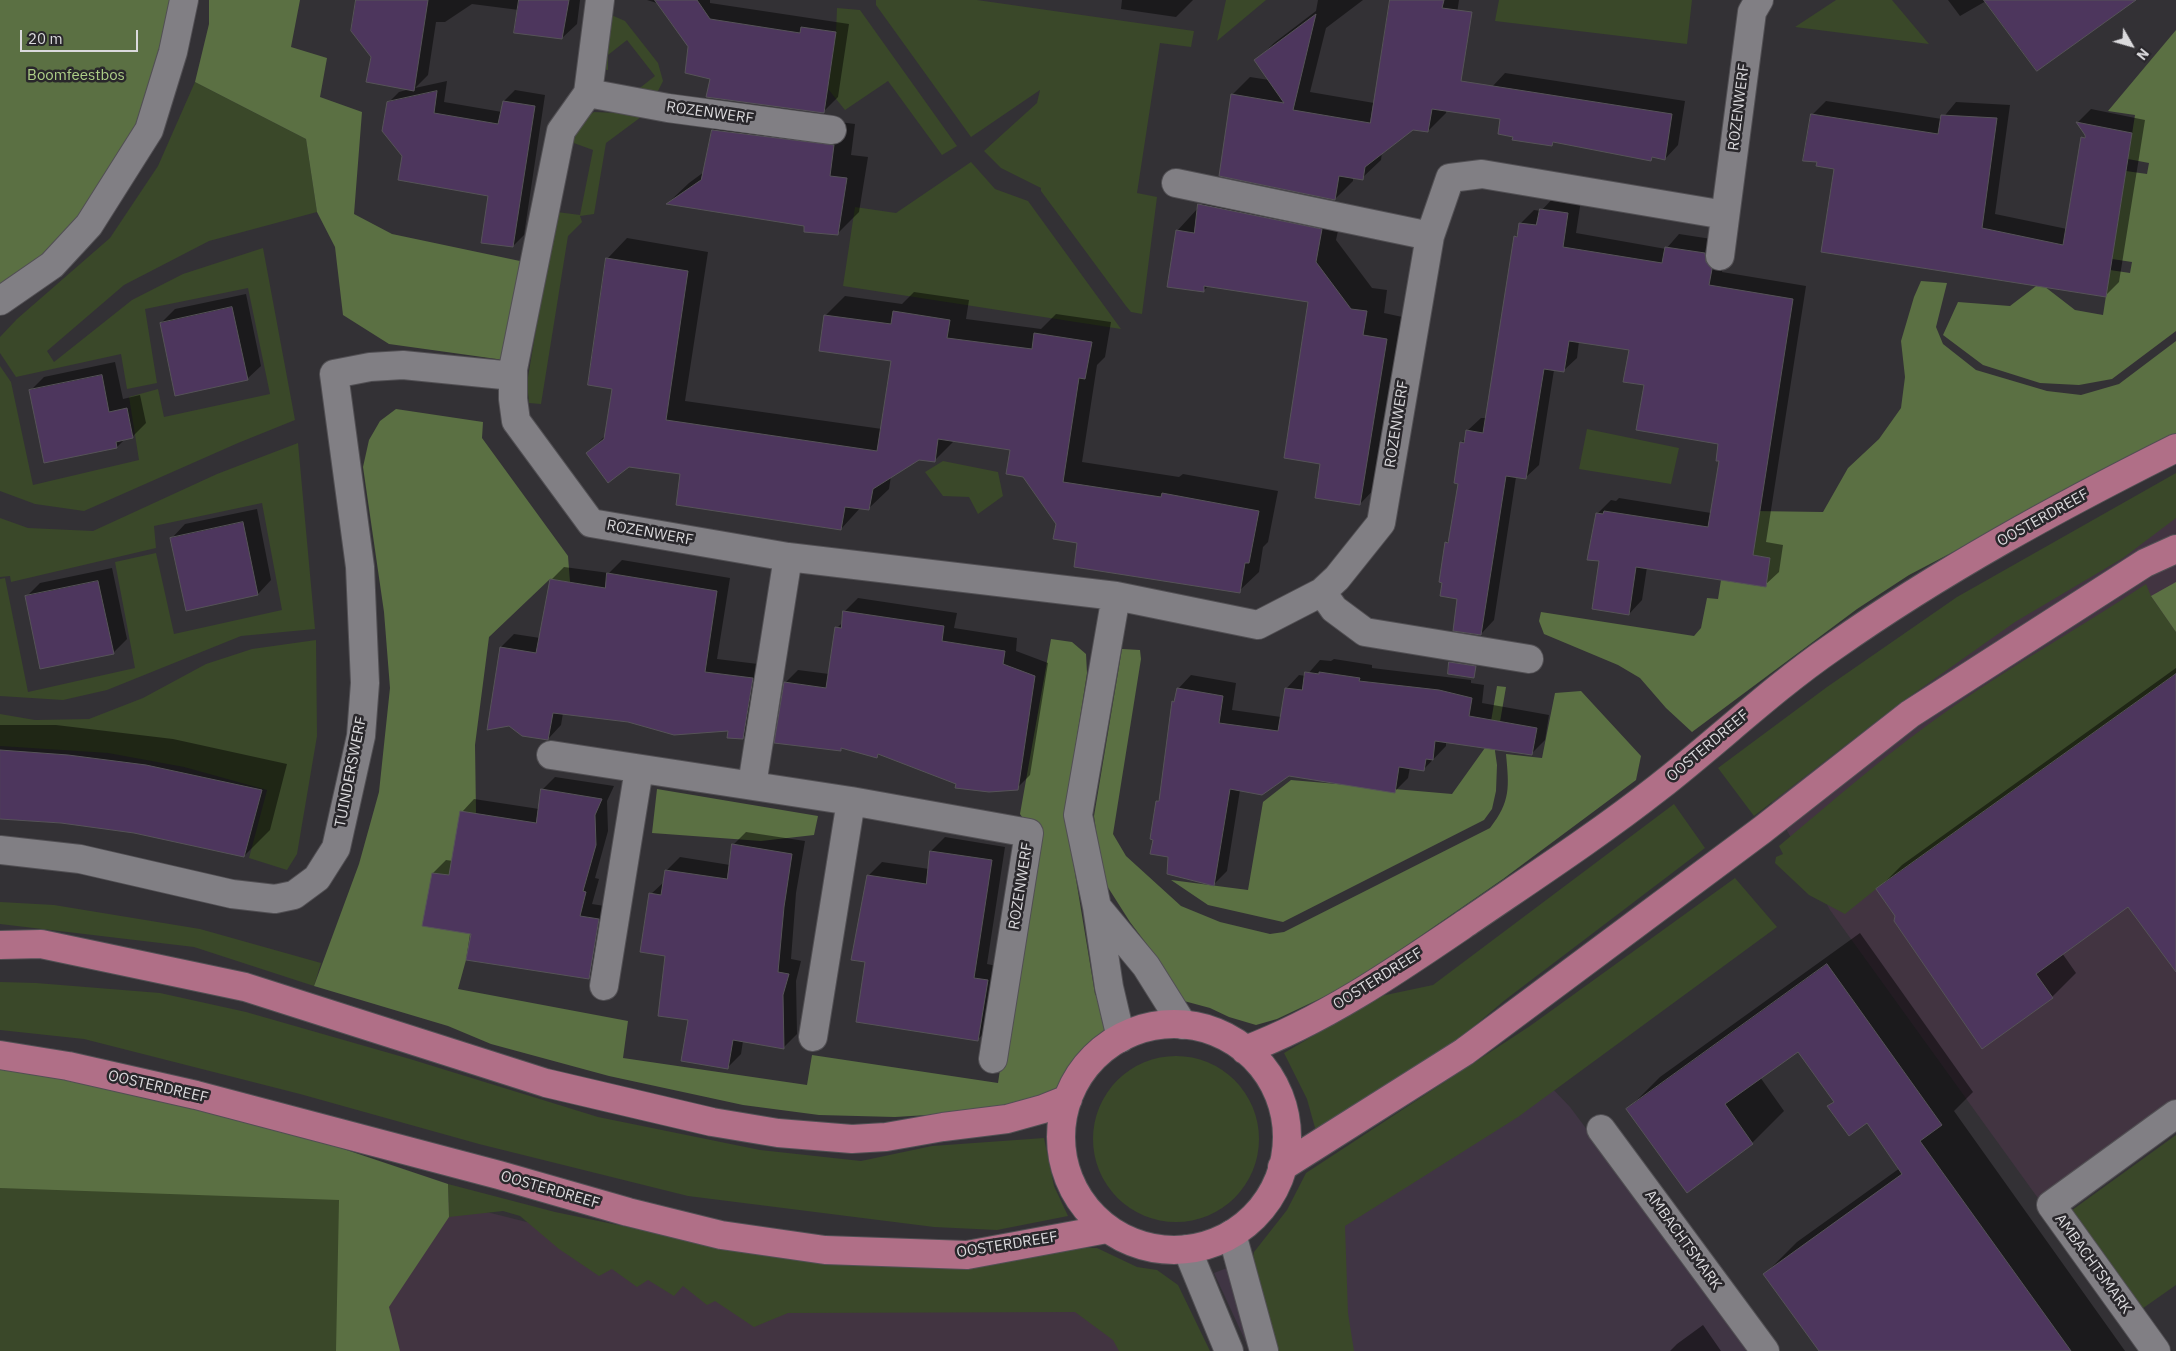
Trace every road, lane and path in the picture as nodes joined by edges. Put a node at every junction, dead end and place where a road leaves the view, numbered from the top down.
1 (184, 0) edge
2 (600, 0) edge
3 (1759, 0) edge
4 (588, 93) junction
5 (832, 130) dead end
6 (1176, 182) dead end
7 (1725, 215) junction
8 (1430, 236) junction
9 (1720, 256) dead end
10 (0, 301) edge
11 (512, 376) junction
12 (2176, 448) edge
13 (2176, 549) edge
14 (788, 557) junction
15 (1322, 592) junction
16 (1116, 596) junction
17 (1529, 659) dead end
18 (551, 755) dead end
19 (639, 769) junction
20 (752, 785) junction
21 (851, 801) junction
22 (0, 850) edge
23 (1097, 907) junction
24 (0, 945) edge
25 (604, 986) dead end
26 (1183, 1025) junction
27 (814, 1037) dead end
28 (1121, 1038) junction
29 (1245, 1050) junction
30 (0, 1055) edge
31 (993, 1059) dead end
32 (1068, 1098) junction
33 (2176, 1114) edge
34 (1601, 1129) dead end
35 (1282, 1167) junction
36 (1107, 1229) junction
37 (1232, 1234) junction
38 (1188, 1250) junction
39 (1229, 1351) edge
40 (1264, 1351) edge
41 (1765, 1351) edge
42 (2156, 1351) edge

1 - 10 street
2 - 4 street, ROZENWERF
3 - 7 street, ROZENWERF
4 - 5 street, ROZENWERF
4 - 11 street, ROZENWERF
6 - 8 street
7 - 8 street, ROZENWERF
7 - 9 street, ROZENWERF
8 - 15 street, ROZENWERF
11 - 14 street, ROZENWERF
11 - 22 street, TUINDERSWERF
12 - 29 main road, OOSTERDREEF
13 - 35 main road
14 - 16 street, ROZENWERF
14 - 20 street
15 - 16 street, ROZENWERF
15 - 17 street
16 - 23 street
18 - 19 street, ROZENWERF
19 - 20 street, ROZENWERF
19 - 25 street
20 - 21 street, ROZENWERF
21 - 27 street
21 - 31 street, ROZENWERF
23 - 26 street
23 - 28 street
24 - 32 main road
26 - 28 main road
26 - 29 main road
28 - 32 main road
29 - 35 main road
30 - 36 main road, OOSTERDREEF
32 - 36 main road
33 - 42 street, AMBACHTSMARK
34 - 41 street, AMBACHTSMARK
35 - 37 main road
36 - 38 main road
37 - 38 main road
37 - 40 street
38 - 39 street

